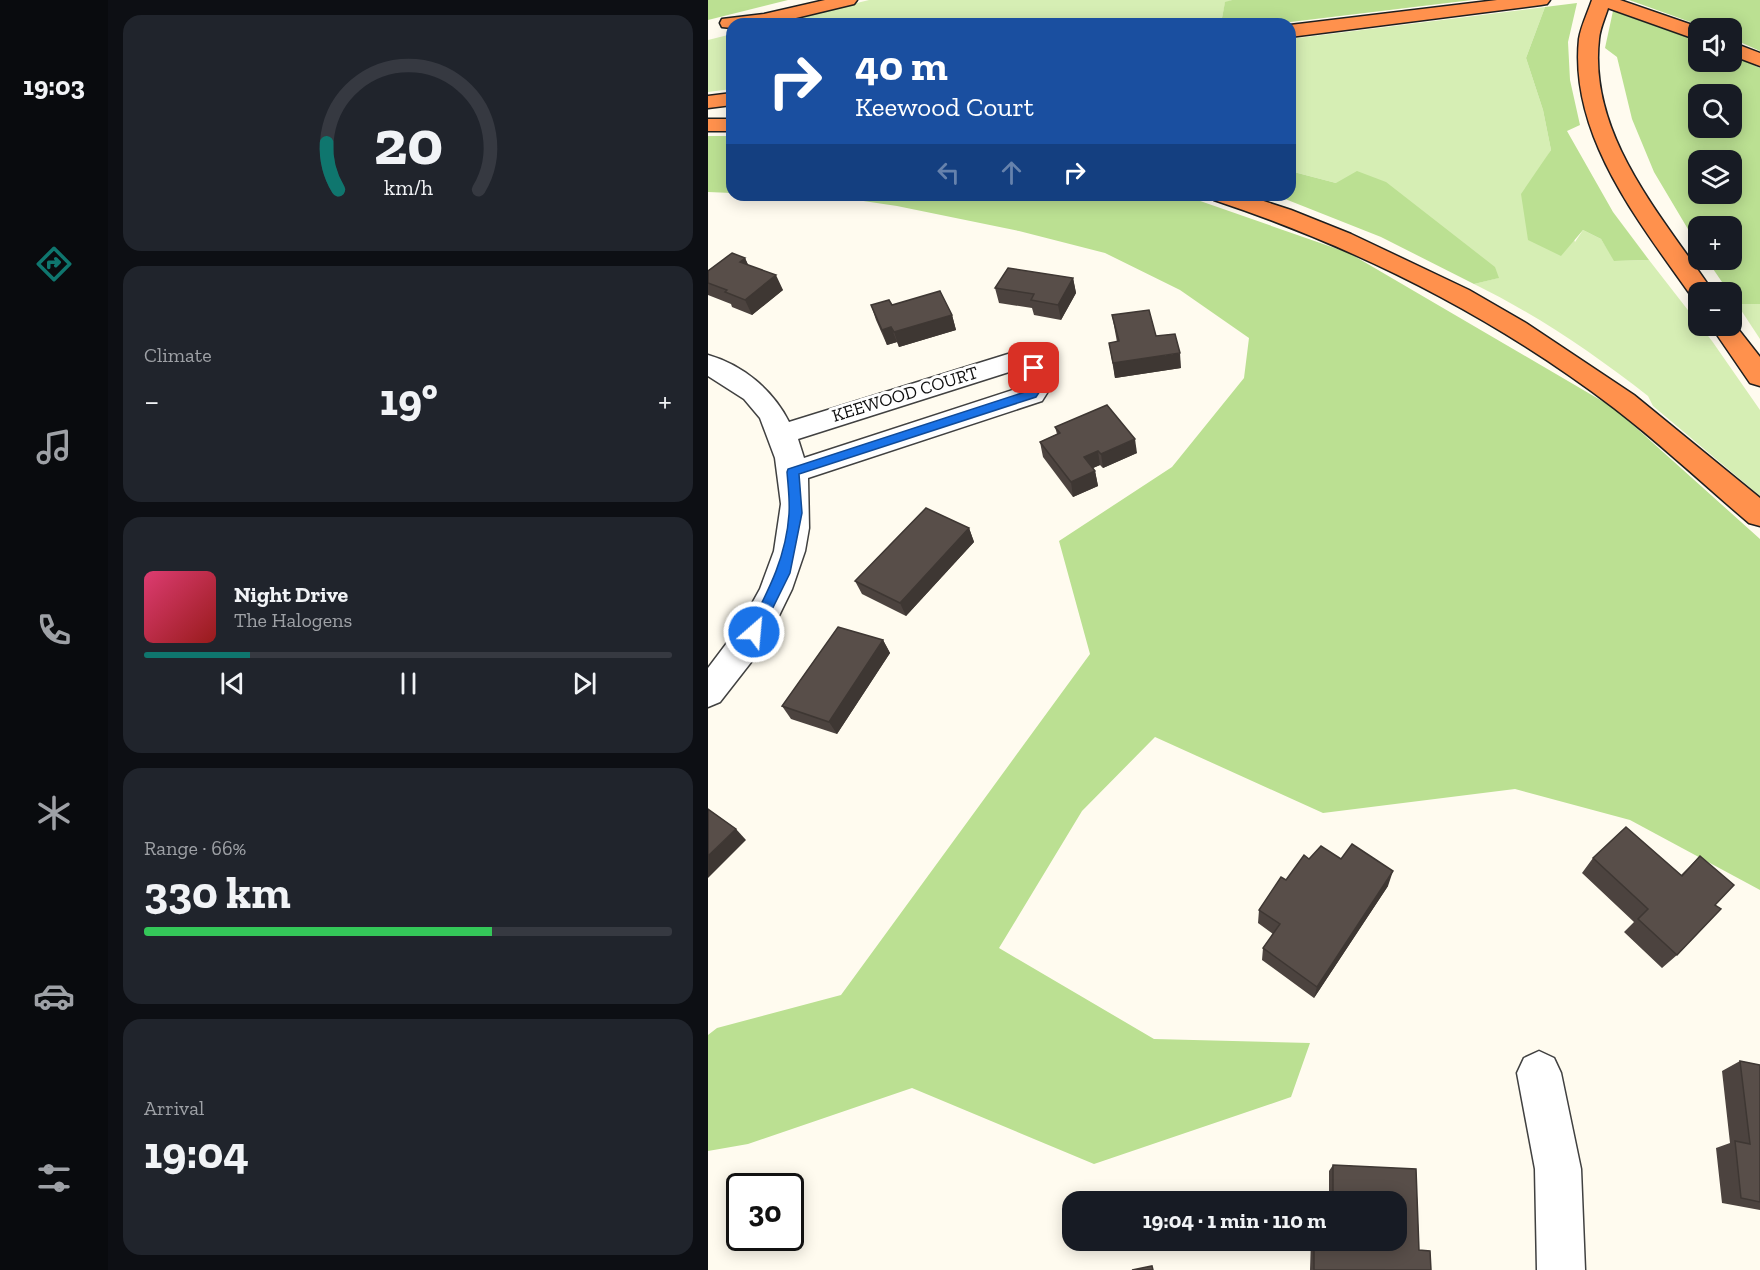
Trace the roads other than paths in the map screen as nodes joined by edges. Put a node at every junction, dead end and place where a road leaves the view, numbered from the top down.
1 (820, 0) edge
2 (848, 0) edge
3 (1602, 0) edge
4 (1535, 1) edge
5 (749, 18) edge
6 (772, 18) edge
7 (726, 24) edge
8 (708, 29) edge
9 (1296, 30) edge
10 (1688, 30) edge
11 (1742, 53) edge
12 (1760, 60) edge
13 (726, 100) edge
14 (708, 102) edge
15 (708, 124) edge
16 (726, 125) edge
17 (1240, 201) edge
18 (1694, 282) edge
19 (1731, 336) edge
20 (708, 364) edge
21 (1760, 376) edge
22 (782, 434) junction
23 (793, 472) junction
24 (1760, 515) edge
25 (708, 693) edge
26 (1539, 1073) dead end
27 (1561, 1270) edge

1 - 5 highway
2 - 6 highway
3 - 10 highway
3 - 18 highway
4 - 9 highway
7 - 8 highway
11 - 12 highway
13 - 14 highway
15 - 16 highway
17 - 24 highway
19 - 21 highway
20 - 22 street
22 - 23 street
22 - 23 street, KEEWOOD COURT
23 - 25 street
26 - 27 street

